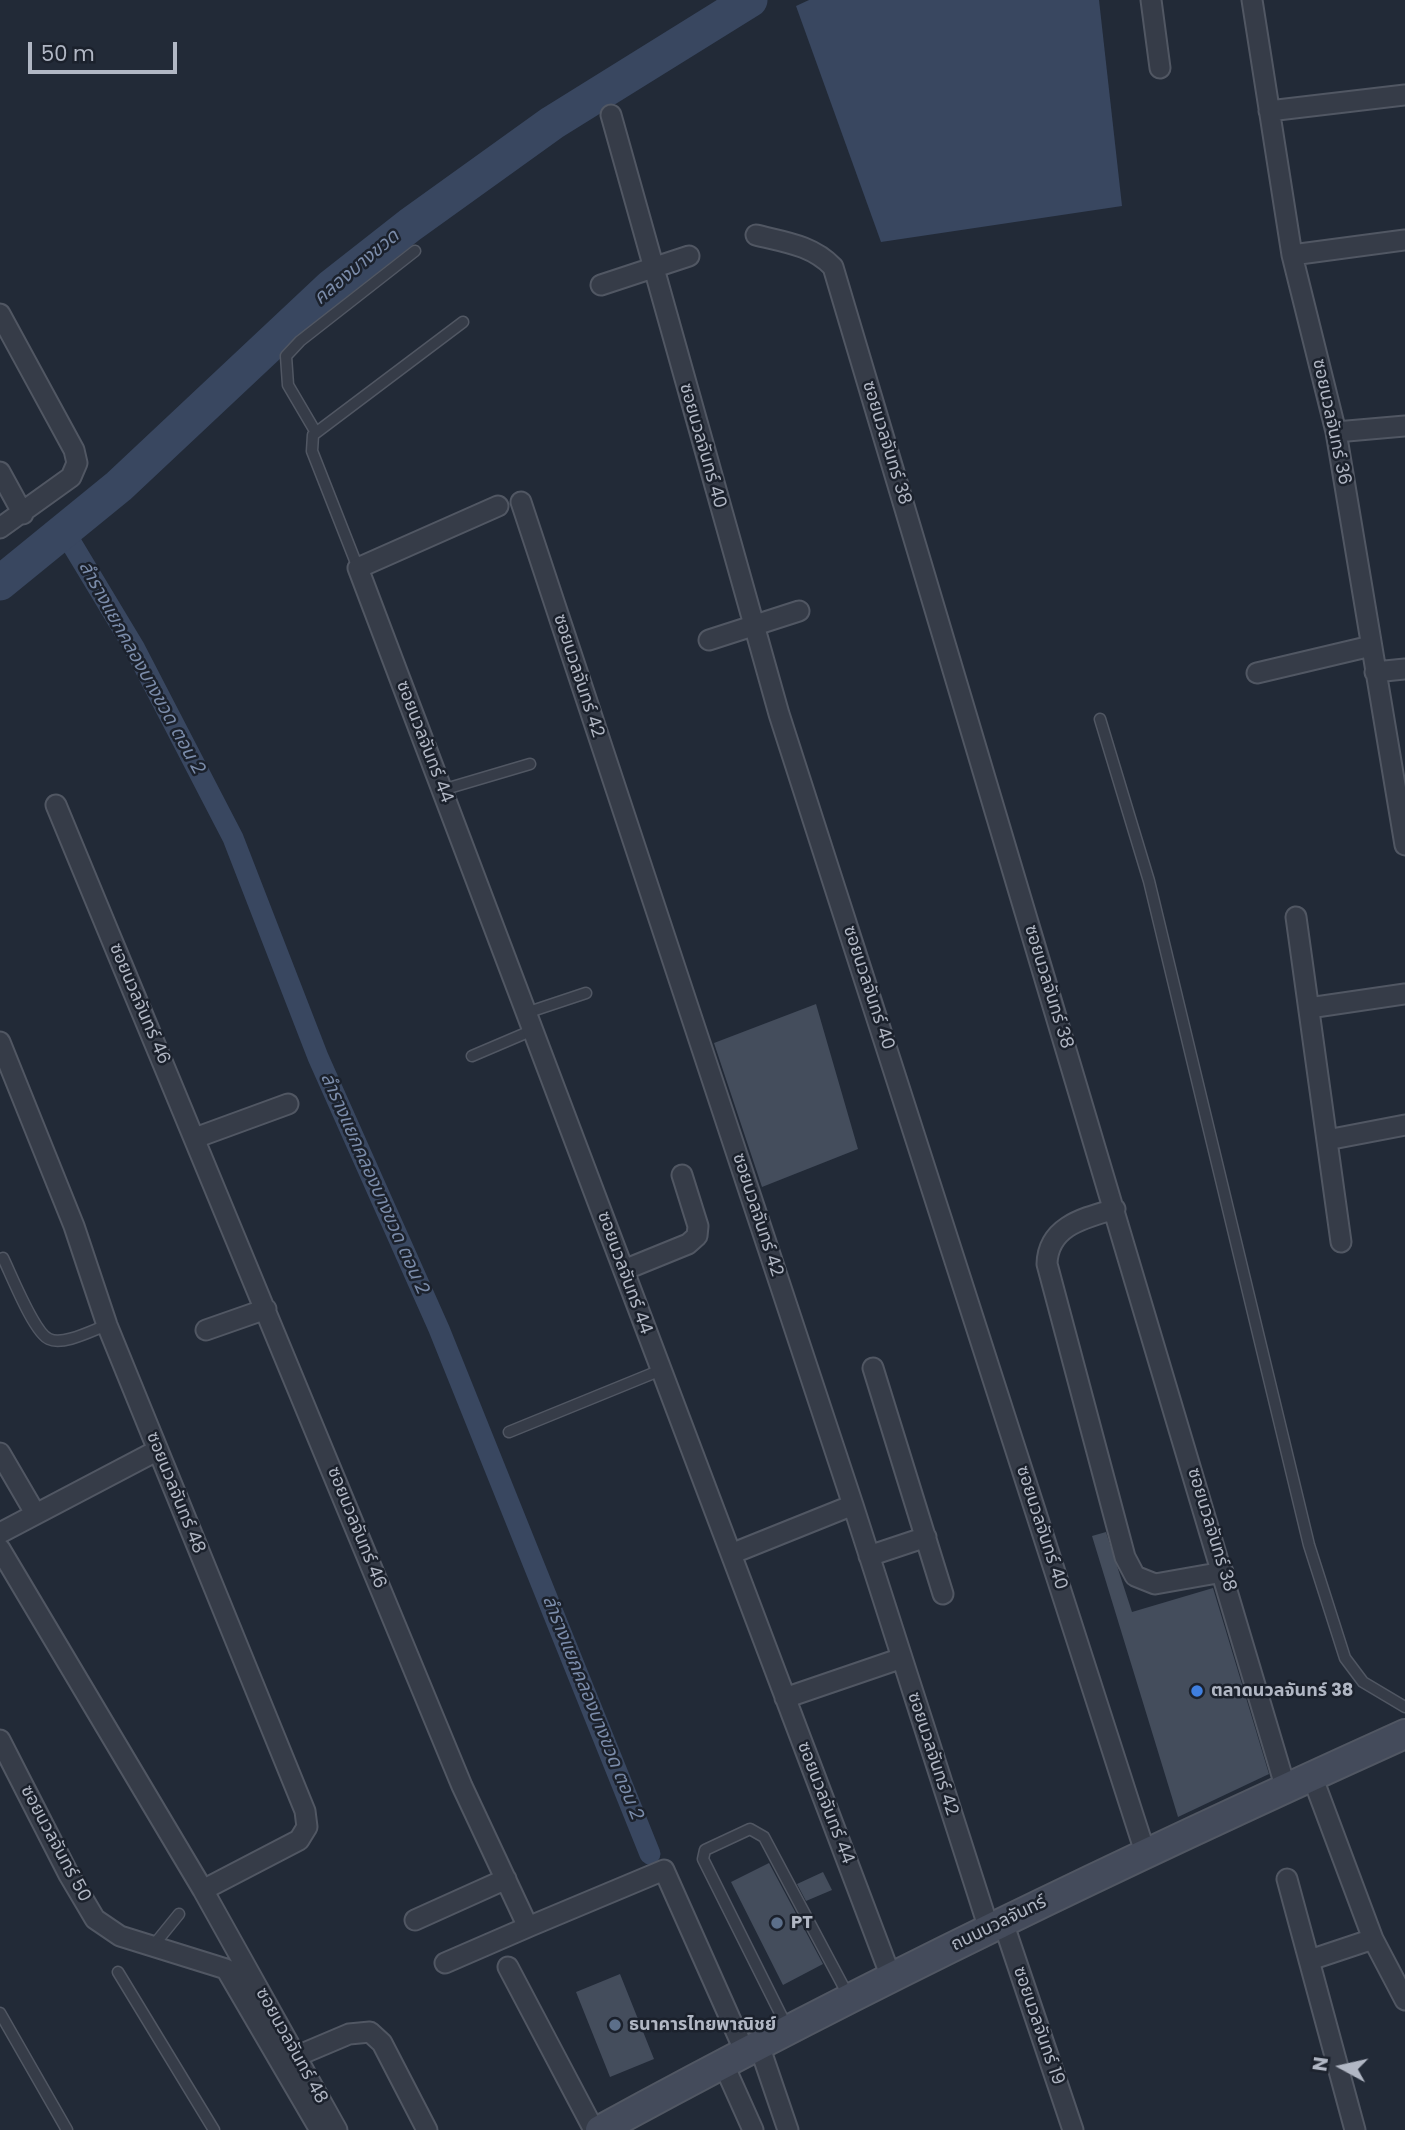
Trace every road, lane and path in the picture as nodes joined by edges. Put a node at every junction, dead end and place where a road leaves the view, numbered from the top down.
1 (1151, 0) edge
2 (1252, 0) edge
3 (1160, 68) dead end
4 (1405, 95) edge
5 (1269, 111) junction
6 (611, 115) dead end
7 (756, 235) dead end
8 (1405, 240) edge
9 (415, 251) dead end
10 (1292, 255) junction
11 (689, 256) dead end
12 (652, 268) junction
13 (601, 285) dead end
14 (0, 314) edge
15 (463, 322) dead end
16 (1405, 426) edge
17 (315, 432) junction
18 (1336, 432) junction
19 (0, 472) edge
20 (521, 502) dead end
21 (498, 506) dead end
22 (23, 514) junction
23 (0, 528) edge
24 (358, 568) junction
25 (799, 611) dead end
26 (754, 626) junction
27 (709, 640) dead end
28 (1371, 646) junction
29 (1405, 669) edge
30 (1375, 672) junction
31 (1257, 673) dead end
32 (1100, 719) dead end
33 (530, 764) dead end
34 (442, 790) junction
35 (56, 805) dead end
36 (1402, 810) edge
37 (1405, 845) edge
38 (1296, 917) dead end
39 (586, 993) dead end
40 (1405, 994) edge
41 (1309, 1008) junction
42 (530, 1022) junction
43 (0, 1042) edge
44 (472, 1056) dead end
45 (288, 1104) dead end
46 (1405, 1125) edge
47 (195, 1138) junction
48 (1327, 1140) junction
49 (682, 1175) dead end
50 (1115, 1209) junction
51 (1341, 1242) dead end
52 (3, 1258) dead end
53 (624, 1270) junction
54 (266, 1309) junction
55 (107, 1325) junction
56 (206, 1330) dead end
57 (873, 1368) dead end
58 (661, 1370) junction
59 (509, 1432) dead end
60 (158, 1450) junction
61 (0, 1453) edge
62 (853, 1505) junction
63 (35, 1513) junction
64 (0, 1534) edge
65 (926, 1537) junction
66 (0, 1549) edge
67 (731, 1554) junction
68 (869, 1556) junction
69 (1223, 1572) junction
70 (943, 1594) dead end
71 (902, 1658) junction
72 (785, 1698) junction
73 (1405, 1707) edge
74 (1405, 1734) edge
75 (0, 1740) edge
76 (1312, 1776) junction
77 (1286, 1788) junction
78 (1146, 1855) junction
79 (1287, 1878) dead end
80 (506, 1879) junction
81 (203, 1890) junction
82 (179, 1914) dead end
83 (415, 1920) dead end
84 (996, 1925) junction
85 (527, 1927) junction
86 (1373, 1939) junction
87 (153, 1946) junction
88 (1310, 1960) junction
89 (445, 1963) dead end
90 (508, 1967) dead end
91 (118, 1972) dead end
92 (891, 1977) junction
93 (850, 1999) junction
94 (1405, 2000) edge
95 (0, 2013) edge
96 (789, 2030) junction
97 (742, 2053) junction
98 (297, 2056) junction
99 (67, 2130) edge
100 (214, 2130) edge
101 (320, 2130) edge
102 (337, 2130) edge
103 (427, 2130) edge
104 (594, 2130) edge
105 (600, 2130) edge
106 (753, 2130) edge
107 (788, 2130) edge
108 (1073, 2130) edge
109 (1355, 2130) edge

1 - 3 street
2 - 5 street, ซอยนวลจันทร์ 36
4 - 5 street
5 - 10 street, ซอยนวลจันทร์ 36
6 - 12 street, ซอยนวลจันทร์ 40
7 - 50 street, ซอยนวลจันทร์ 38
8 - 10 street
9 - 17 lane
10 - 18 street, ซอยนวลจันทร์ 36
11 - 12 street
12 - 13 street
12 - 26 street, ซอยนวลจันทร์ 40
14 - 22 street
15 - 17 lane
16 - 18 street
17 - 24 lane
18 - 28 street, ซอยนวลจันทร์ 36
19 - 22 street
20 - 62 street, ซอยนวลจันทร์ 42
21 - 24 street
22 - 23 street
24 - 34 street, ซอยนวลจันทร์ 44
25 - 26 street
26 - 27 street
26 - 78 street, ซอยนวลจันทร์ 40
28 - 30 street, ซอยนวลจันทร์ 36
28 - 31 street
29 - 30 street
30 - 36 street, ซอยนวลจันทร์ 36
32 - 73 lane
33 - 34 lane
34 - 42 street, ซอยนวลจันทร์ 44
35 - 47 street, ซอยนวลจันทร์ 46
36 - 37 street, ซอยนวลจันทร์ 36
38 - 41 street
39 - 42 lane
40 - 41 street
41 - 48 street
42 - 44 lane
42 - 53 street, ซอยนวลจันทร์ 44
43 - 55 street, ซอยนวลจันทร์ 48
45 - 47 street
46 - 48 street
47 - 54 street, ซอยนวลจันทร์ 46
48 - 51 street
49 - 53 street
50 - 69 street, ซอยนวลจันทร์ 38
50 - 69 street
52 - 55 lane
53 - 58 street, ซอยนวลจันทร์ 44
54 - 56 street
54 - 80 street, ซอยนวลจันทร์ 46
55 - 60 street, ซอยนวลจันทร์ 48
57 - 65 street
58 - 59 lane
58 - 67 street, ซอยนวลจันทร์ 44
60 - 63 street
60 - 81 street, ซอยนวลจันทร์ 48
61 - 63 street
62 - 67 street
62 - 68 street, ซอยนวลจันทร์ 42
63 - 64 street
65 - 68 street
65 - 70 street
66 - 81 street, ซอยนวลจันทร์ 48
67 - 72 street, ซอยนวลจันทร์ 44
68 - 71 street, ซอยนวลจันทร์ 42
69 - 77 street, ซอยนวลจันทร์ 38
71 - 72 street
71 - 84 street, ซอยนวลจันทร์ 42
72 - 92 street, ซอยนวลจันทร์ 44
74 - 76 main road, ถนนนวลจันทร์
75 - 87 street, ซอยนวลจันทร์ 50
76 - 77 main road, ถนนนวลจันทร์
76 - 86 street
77 - 78 main road, ถนนนวลจันทร์
78 - 84 main road, ถนนนวลจันทร์
79 - 88 street
80 - 83 street
80 - 85 street, ซอยนวลจันทร์ 46
81 - 98 street, ซอยนวลจันทร์ 48
82 - 87 lane
84 - 92 main road, ถนนนวลจันทร์
84 - 108 street, ซอยนวลจันทร์ 19
85 - 89 street
85 - 97 street
86 - 88 street
86 - 94 street
87 - 101 street, ซอยนวลจันทร์ 50
88 - 109 street
90 - 104 street
91 - 100 lane
92 - 93 main road, ถนนนวลจันทร์
93 - 96 main road, ถนนนวลจันทร์
93 - 96 lane
95 - 99 lane
96 - 97 main road, ถนนนวลจันทร์
97 - 105 main road, ถนนนวลจันทร์
97 - 106 street
97 - 107 street
98 - 102 street, ซอยนวลจันทร์ 48
98 - 103 street

